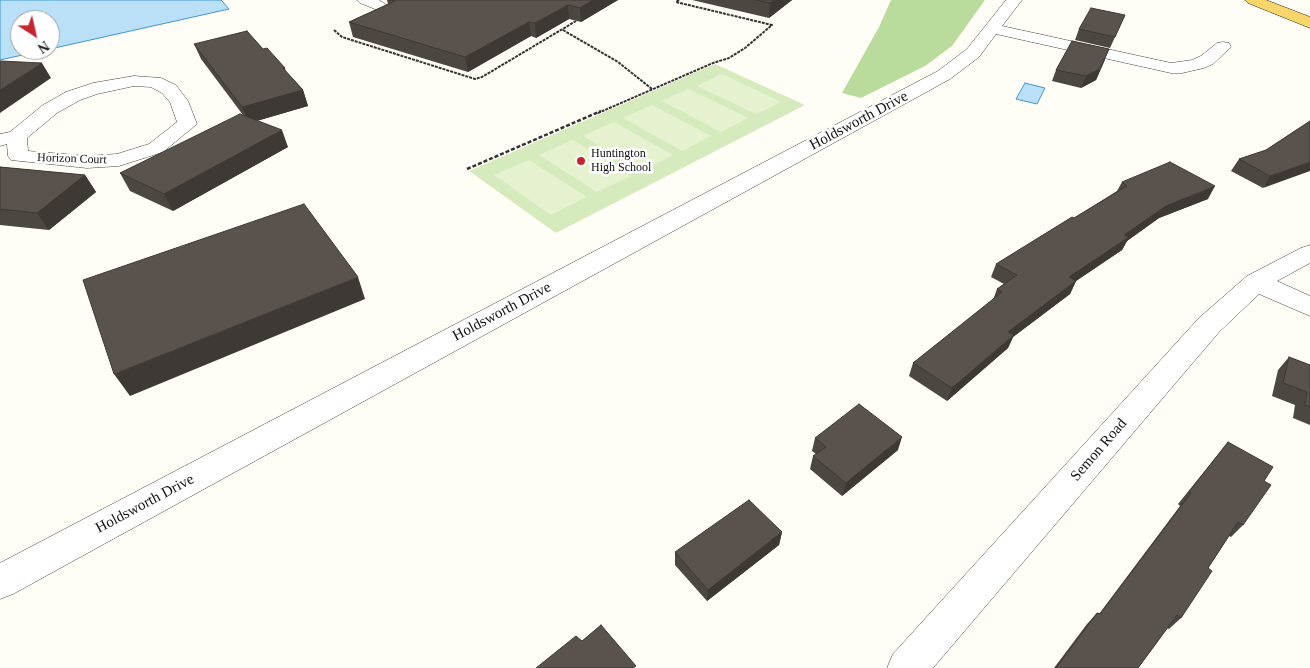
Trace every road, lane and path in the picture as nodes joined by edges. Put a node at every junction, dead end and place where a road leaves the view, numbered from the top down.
1 (365, 0) edge
2 (679, 0) edge
3 (1014, 0) edge
4 (1253, 0) edge
5 (380, 6) edge
6 (576, 21) edge
7 (1310, 23) edge
8 (993, 28) junction
9 (334, 30) dead end
10 (563, 30) junction
11 (1223, 48) dead end
12 (652, 89) junction
13 (9, 148) edge
14 (467, 169) dead end
15 (1310, 253) edge
16 (1256, 282) junction
17 (1310, 307) edge
18 (0, 582) edge
19 (907, 668) edge

1 - 5 street
2 - 12 path
3 - 8 street, Holdsworth Drive
4 - 7 main road
6 - 10 path
8 - 11 street
8 - 18 street, Holdsworth Drive
9 - 10 path
10 - 12 path
12 - 14 path
13 - 13 street, Horizon Court
15 - 16 street, Semon Road
16 - 17 street
16 - 19 street, Semon Road

